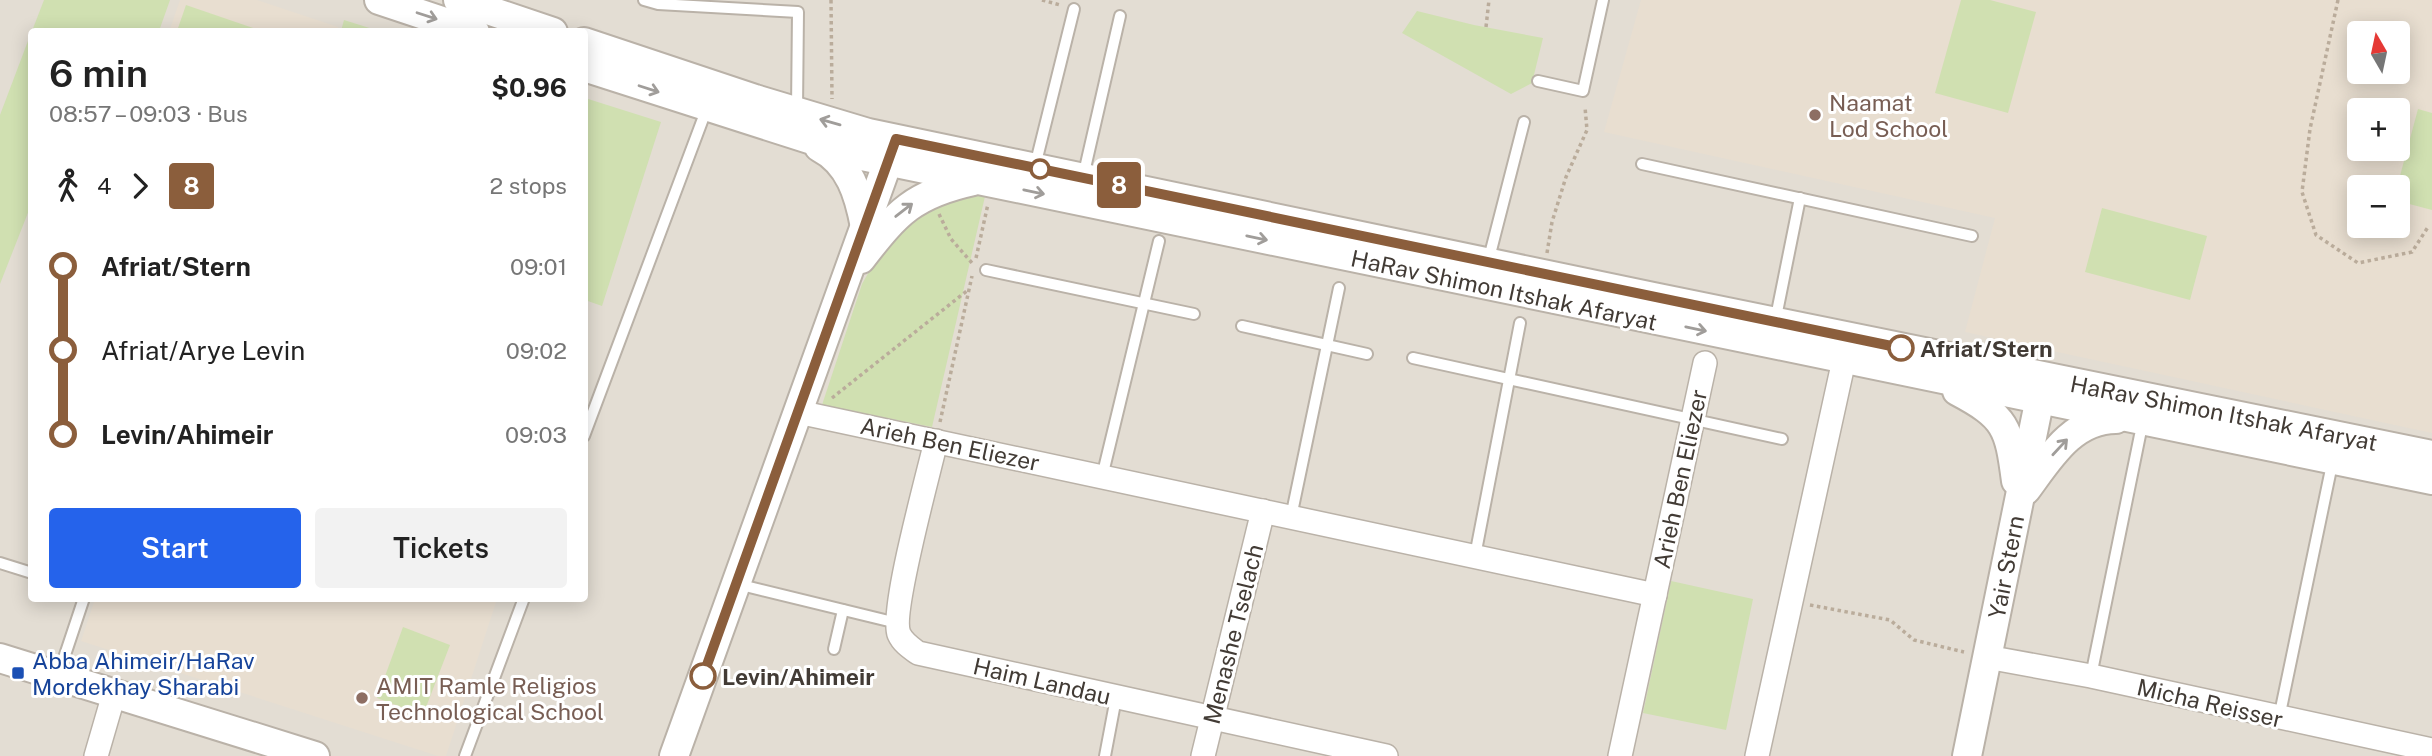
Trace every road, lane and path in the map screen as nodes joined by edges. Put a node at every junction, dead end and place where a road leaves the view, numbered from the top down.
1 (380, 0) edge
2 (458, 0) edge
3 (644, 0) edge
4 (831, 0) edge
5 (1489, 0) edge
6 (1603, 0) edge
7 (2338, 0) edge
8 (1074, 9) dead end
9 (1121, 16) dead end
10 (1486, 27) dead end
11 (463, 28) edge
12 (541, 28) edge
13 (588, 44) edge
14 (588, 68) edge
15 (1538, 81) dead end
16 (1583, 90) junction
17 (708, 108) junction
18 (832, 122) junction
19 (1524, 122) dead end
20 (799, 125) junction
21 (892, 150) junction
22 (1642, 164) dead end
23 (1034, 168) junction
24 (1083, 178) junction
25 (989, 183) junction
26 (930, 195) junction
27 (1800, 198) junction
28 (865, 227) junction
29 (2428, 227) dead end
30 (1972, 236) dead end
31 (1159, 241) dead end
32 (1488, 262) junction
33 (974, 265) junction
34 (986, 270) dead end
35 (1544, 274) junction
36 (845, 281) junction
37 (1339, 288) dead end
38 (969, 289) junction
39 (1144, 304) junction
40 (1194, 314) dead end
41 (1775, 322) junction
42 (1520, 323) dead end
43 (1242, 326) dead end
44 (1327, 345) junction
45 (1367, 354) dead end
46 (1413, 358) dead end
47 (1844, 360) junction
48 (1705, 363) dead end
49 (1509, 379) junction
50 (1935, 379) junction
51 (2042, 389) junction
52 (804, 413) junction
53 (1693, 419) junction
54 (588, 425) edge
55 (2135, 427) junction
56 (1782, 439) dead end
57 (936, 441) junction
58 (2432, 456) edge
59 (2331, 469) dead end
60 (1102, 477) junction
61 (2432, 480) edge
62 (2019, 501) junction
63 (1263, 511) junction
64 (1291, 517) junction
65 (1475, 556) junction
66 (0, 563) edge
67 (28, 572) edge
68 (736, 584) junction
69 (1655, 595) junction
70 (83, 602) edge
71 (523, 602) edge
72 (1791, 602) junction
73 (843, 610) junction
74 (897, 622) junction
75 (834, 649) dead end
76 (1987, 657) junction
77 (0, 658) edge
78 (58, 676) junction
79 (2091, 676) junction
80 (114, 694) junction
81 (1116, 698) junction
82 (2279, 718) junction
83 (1212, 719) junction
84 (2432, 750) edge
85 (96, 756) edge
86 (315, 756) edge
87 (465, 756) edge
88 (674, 756) edge
89 (1105, 756) edge
90 (1203, 756) edge
91 (1386, 756) edge
92 (1620, 756) edge
93 (1758, 756) edge
94 (1967, 756) edge

1 -> 11 street
2 - 12 street
3 - 20 lane
4 - 18 path
5 - 10 path
6 - 16 lane
7 - 29 path
8 - 23 lane
9 - 24 lane
13 - 20 street, HaRav Shimon Itshak Afaryat
14 -> 17 street, HaRav Shimon Itshak Afaryat
15 - 16 lane
16 - 35 path
17 - 20 street, HaRav Shimon Itshak Afaryat
17 - 54 lane
18 -> 20 street, HaRav Shimon Itshak Afaryat
18 - 21 street, HaRav Shimon Itshak Afaryat
19 - 32 lane
20 - 21 street, HaRav Shimon Itshak Afaryat
20 - 28 street
21 - 23 street, HaRav Shimon Itshak Afaryat
21 - 25 street, HaRav Shimon Itshak Afaryat
21 - 28 street
22 - 27 lane
23 - 24 street, HaRav Shimon Itshak Afaryat
24 - 32 street, HaRav Shimon Itshak Afaryat
25 - 26 street
25 - 33 path
25 -> 47 street, HaRav Shimon Itshak Afaryat
26 - 33 path
36 -> 26 street
27 - 30 lane
27 - 41 lane
28 - 36 street
31 - 39 lane
32 - 35 street, HaRav Shimon Itshak Afaryat
33 - 38 path
34 - 39 lane
35 - 41 street, HaRav Shimon Itshak Afaryat
36 - 52 street
37 - 44 lane
38 - 52 path
38 - 57 path
39 - 40 lane
39 - 60 lane
41 - 51 street, HaRav Shimon Itshak Afaryat
42 - 49 lane
43 - 44 lane
44 - 45 lane
44 - 64 lane
46 - 49 lane
47 - 50 street, HaRav Shimon Itshak Afaryat
47 - 72 street
48 - 53 street, Arieh Ben Eliezer
49 - 53 lane
49 - 65 lane
50 - 51 street, HaRav Shimon Itshak Afaryat
50 - 62 street
51 - 55 street, HaRav Shimon Itshak Afaryat
51 - 58 street, HaRav Shimon Itshak Afaryat
51 - 62 street, Yair Stern
52 - 57 street, Arieh Ben Eliezer
52 - 68 street
53 - 56 lane
53 - 69 street, Arieh Ben Eliezer
55 - 61 street, HaRav Shimon Itshak Afaryat
62 -> 55 street
55 - 79 lane
57 - 60 street, Arieh Ben Eliezer
57 - 74 street
59 - 82 lane
60 - 63 street, Arieh Ben Eliezer
62 - 76 street, Yair Stern
63 - 64 street, Arieh Ben Eliezer
63 - 83 street, Menashe Tselach
64 - 65 street, Arieh Ben Eliezer
65 - 69 street, Arieh Ben Eliezer
66 - 67 lane
68 - 73 lane
68 - 88 street
69 - 92 street, Arieh Ben Eliezer
70 - 78 lane
71 - 87 lane
72 - 76 path
72 - 93 street
73 - 74 lane
73 - 75 lane
74 - 81 street, Haim Landau
76 - 79 street, Micha Reisser
76 - 94 street, Yair Stern
77 - 78 street
78 - 80 street
79 - 82 street, Micha Reisser
80 - 85 street
80 - 86 street
81 - 83 street, Haim Landau
81 - 89 lane
82 - 84 street, Micha Reisser
83 - 90 street, Menashe Tselach
83 - 91 street, Haim Landau

